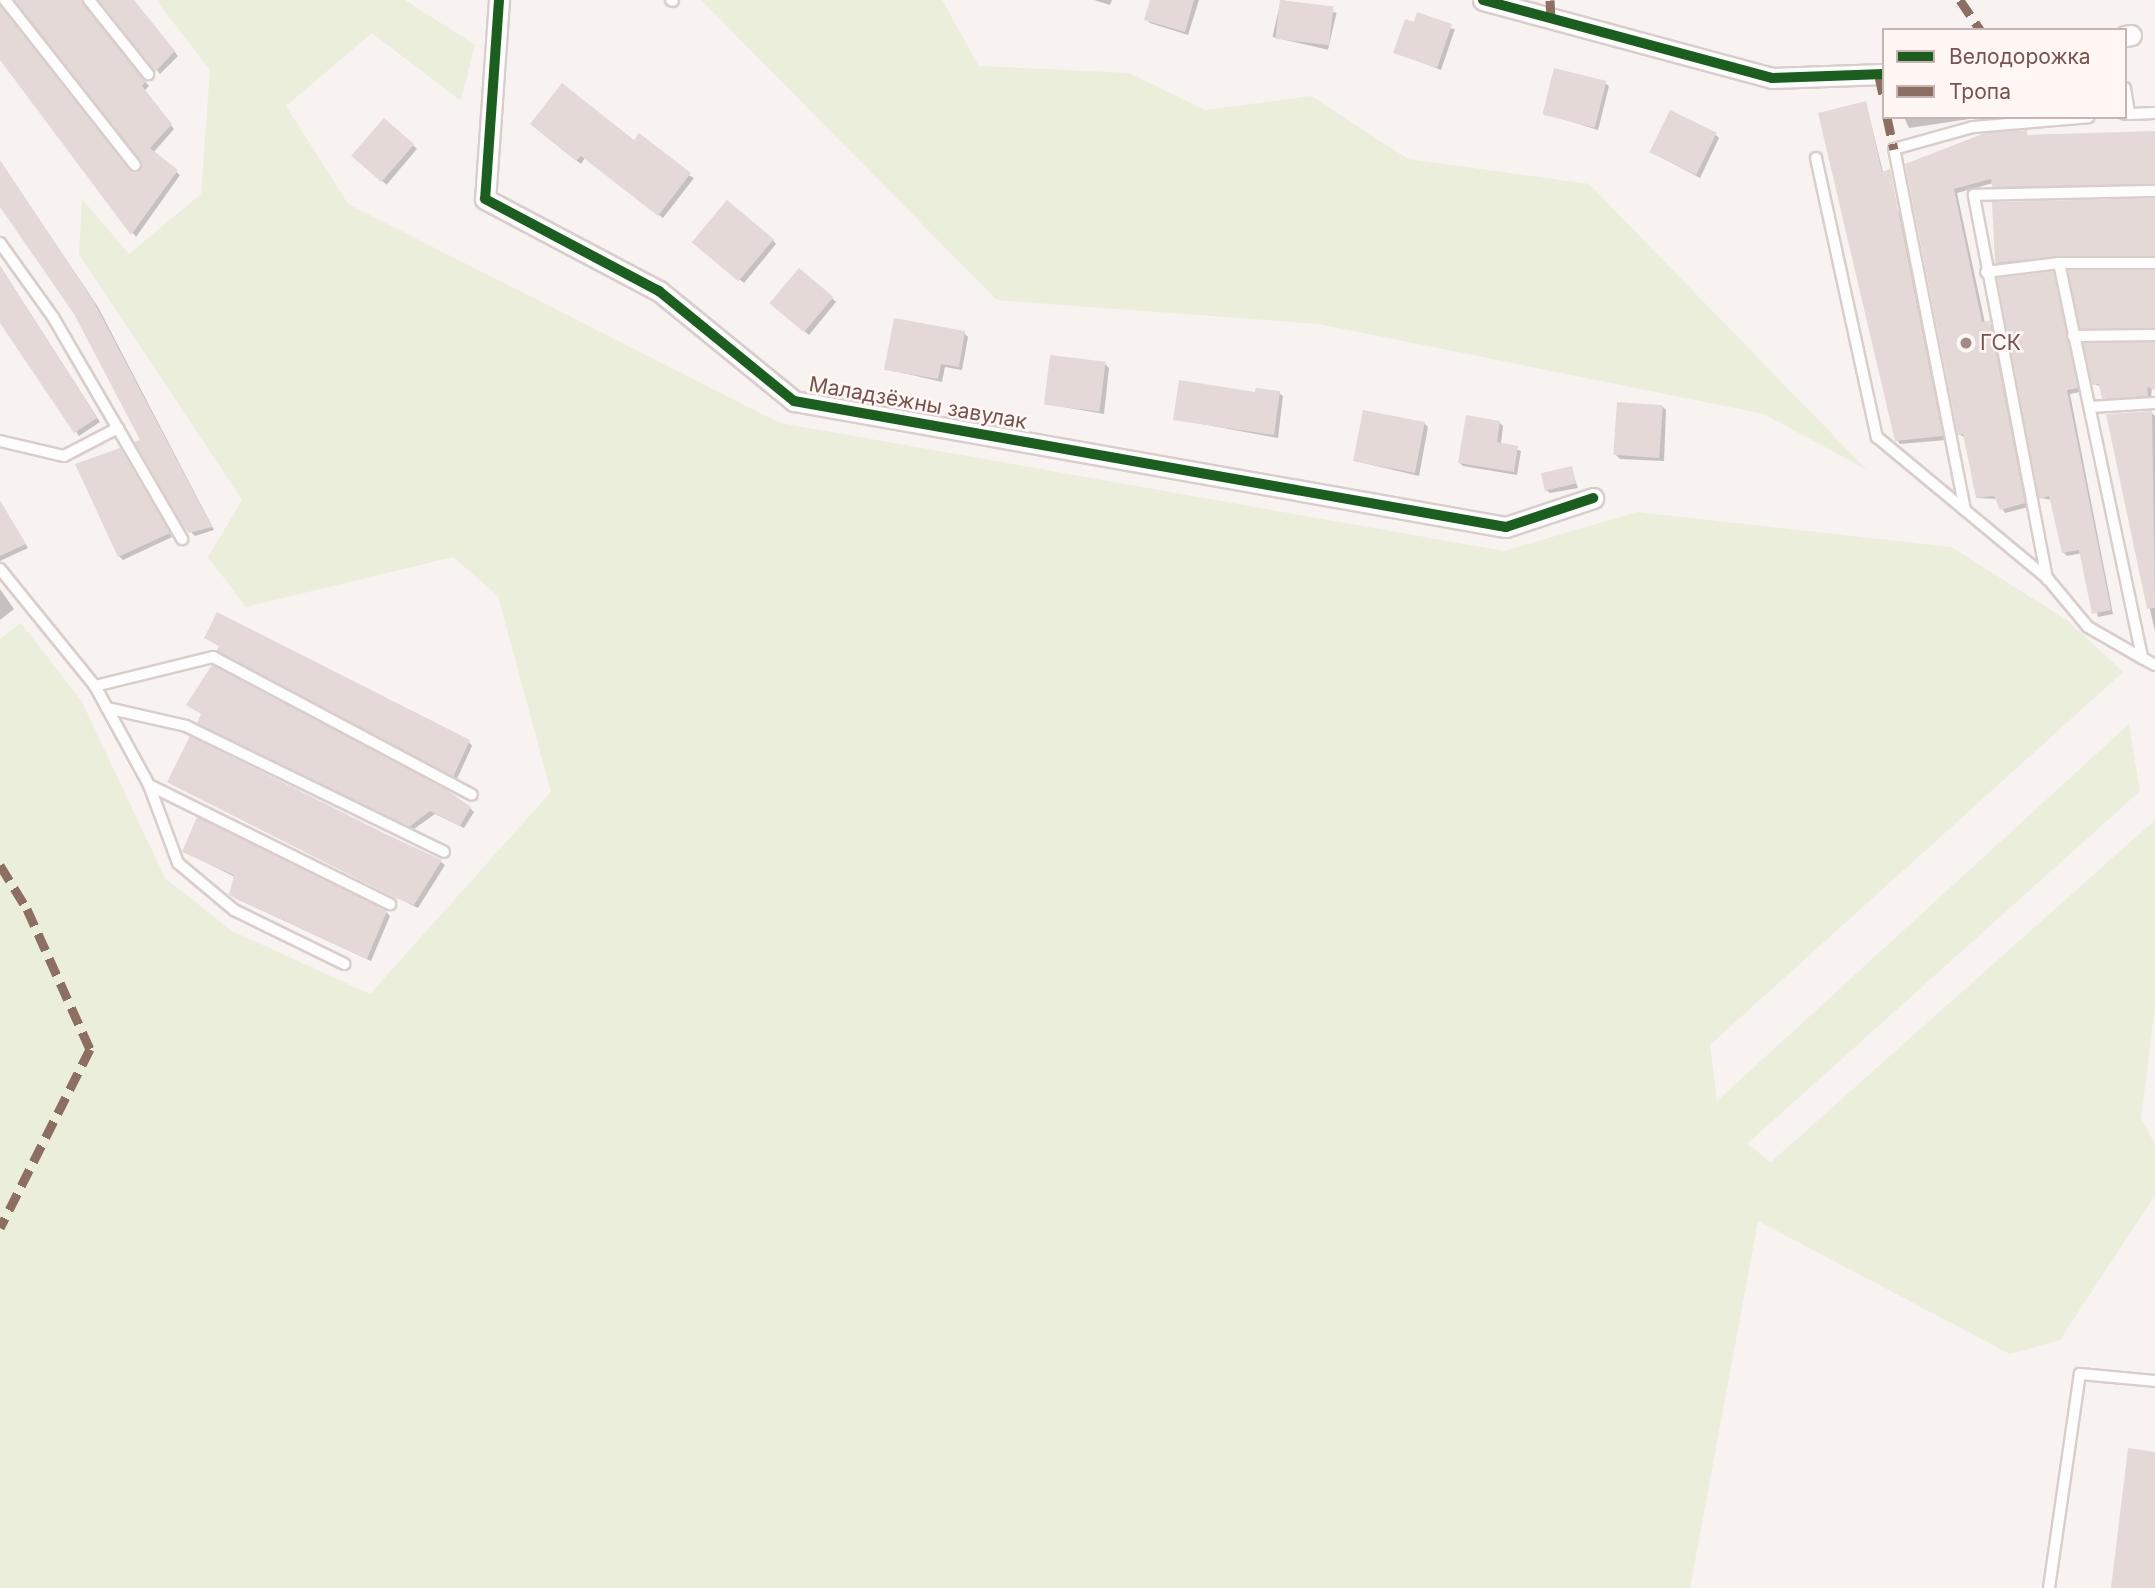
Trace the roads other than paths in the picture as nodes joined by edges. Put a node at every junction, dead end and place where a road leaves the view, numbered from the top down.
1 (5, 0) edge
2 (89, 0) edge
3 (499, 0) edge
4 (1483, 0) edge
5 (1550, 10) edge
6 (148, 74) dead end
7 (1882, 74) edge
8 (2155, 113) edge
9 (2127, 114) edge
10 (2066, 119) edge
11 (1816, 158) dead end
12 (135, 165) dead end
13 (2155, 191) edge
14 (0, 243) edge
15 (2059, 263) junction
16 (2155, 263) edge
17 (1986, 272) junction
18 (2155, 335) edge
19 (2073, 336) junction
20 (2155, 403) edge
21 (2091, 407) junction
22 (118, 428) junction
23 (0, 441) edge
24 (1593, 498) dead end
25 (1965, 511) junction
26 (182, 539) dead end
27 (0, 569) edge
28 (2048, 579) junction
29 (2142, 658) junction
30 (2155, 665) edge
31 (95, 686) junction
32 (107, 708) junction
33 (149, 785) junction
34 (472, 795) dead end
35 (444, 852) dead end
36 (390, 904) dead end
37 (344, 964) dead end
38 (2155, 1381) edge
39 (2049, 1588) edge

1 - 12 lane
2 - 6 lane
3 - 24 street, Маладзёжны завулак
4 - 5 street
5 - 7 street
8 - 9 lane
10 - 25 lane
11 - 25 lane
13 - 17 lane
14 - 22 lane
15 - 16 lane
15 - 17 lane
15 - 19 lane
17 - 28 lane
18 - 19 lane
19 - 21 lane
20 - 21 lane
21 - 29 lane
22 - 23 lane
22 - 26 lane
25 - 28 lane
27 - 31 lane
28 - 29 lane
29 - 30 lane
31 - 32 lane
31 - 34 lane
32 - 33 lane
32 - 35 lane
33 - 36 lane
33 - 37 lane
38 - 39 lane

